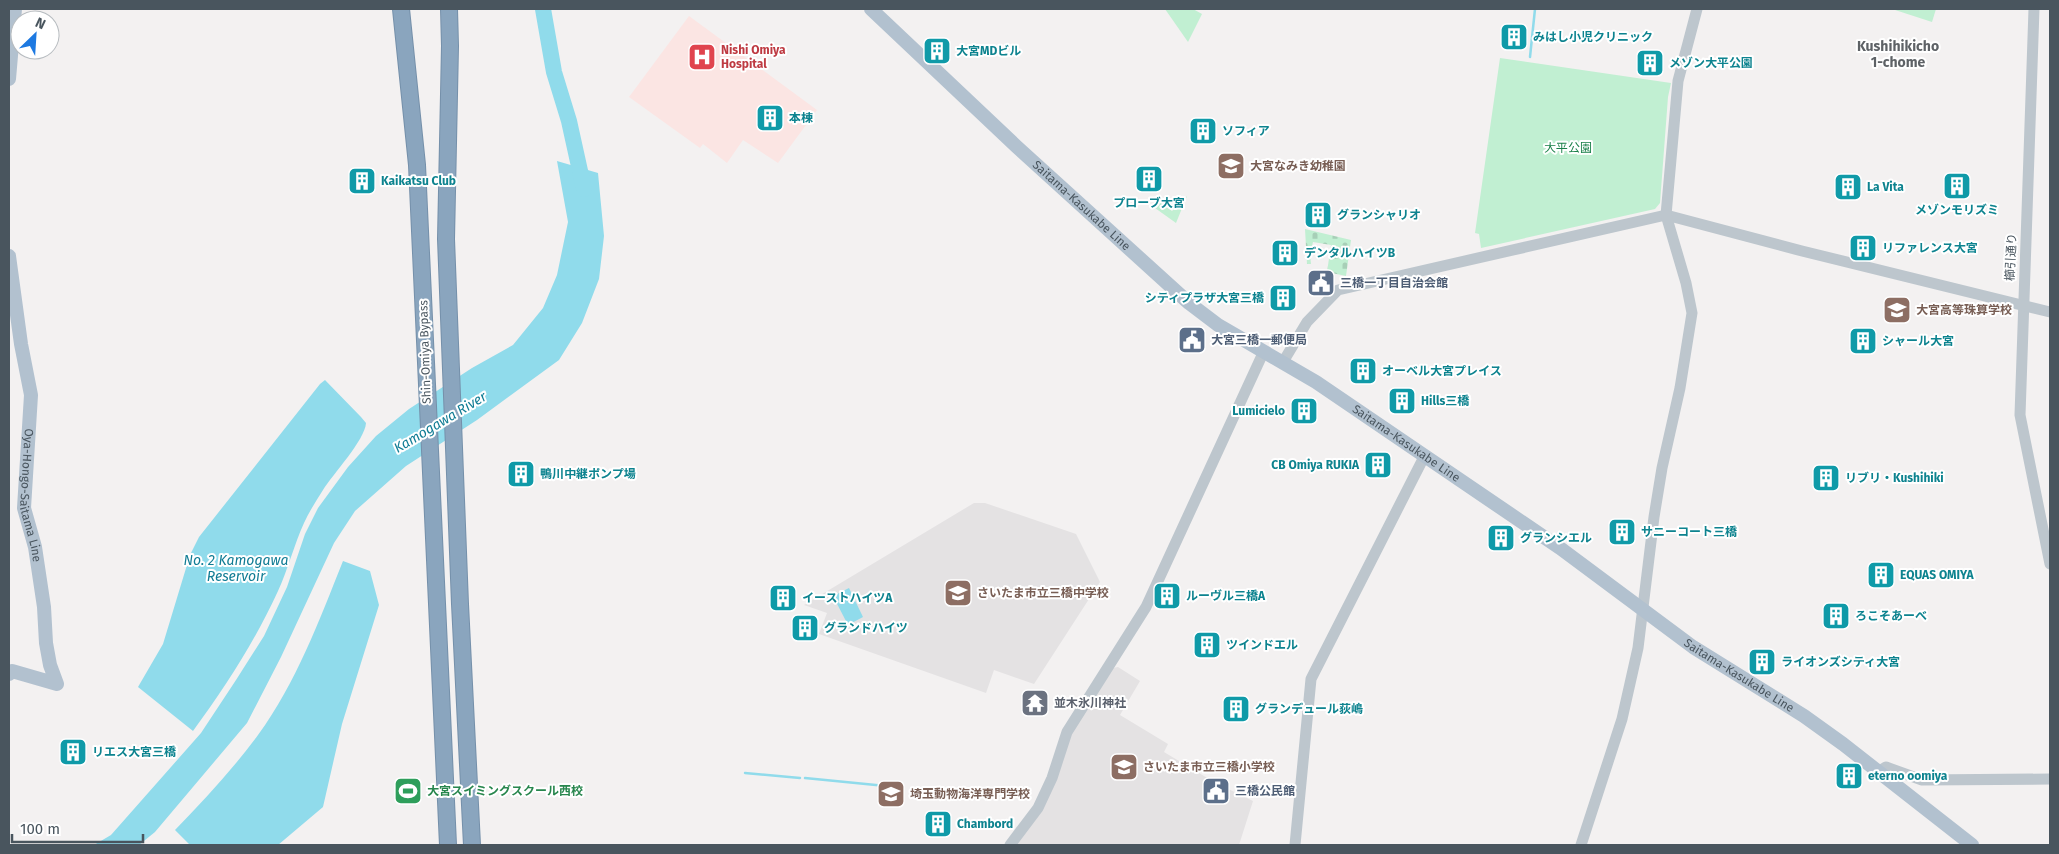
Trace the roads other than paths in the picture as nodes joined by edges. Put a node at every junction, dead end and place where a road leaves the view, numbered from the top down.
1 (15, 9) edge
2 (401, 9) edge
3 (449, 9) edge
4 (871, 9) edge
5 (1697, 9) edge
6 (2034, 9) edge
7 (9, 79) edge
8 (1666, 215) junction
9 (9, 256) edge
10 (2023, 305) junction
11 (2050, 312) edge
12 (1264, 351) junction
13 (1283, 362) junction
14 (1424, 457) junction
15 (2050, 564) edge
16 (1643, 609) junction
17 (9, 674) edge
18 (1878, 772) junction
19 (2050, 780) edge
20 (448, 845) edge
21 (472, 845) edge
22 (1010, 845) edge
23 (1295, 845) edge
24 (1581, 845) edge
25 (1972, 845) edge

1 - 7 main road
2 - 20 highway, Shin-Omiya Bypass
3 - 21 highway, Shin-Omiya Bypass
4 - 12 main road, Saitama-Kasukabe Line
5 - 8 street
6 - 10 street, 櫛引通り
8 - 10 street
8 - 13 street
8 - 16 street
9 - 17 main road, Oya-Hongo-Saitama Line
10 - 11 street
10 - 15 street, 櫛引通り
12 - 13 main road, Saitama-Kasukabe Line
12 - 22 street
13 - 14 main road, Saitama-Kasukabe Line
14 - 16 main road, Saitama-Kasukabe Line
14 - 23 street
16 - 18 main road, Saitama-Kasukabe Line
16 - 24 street
18 - 19 street
18 - 25 main road, Saitama-Kasukabe Line

